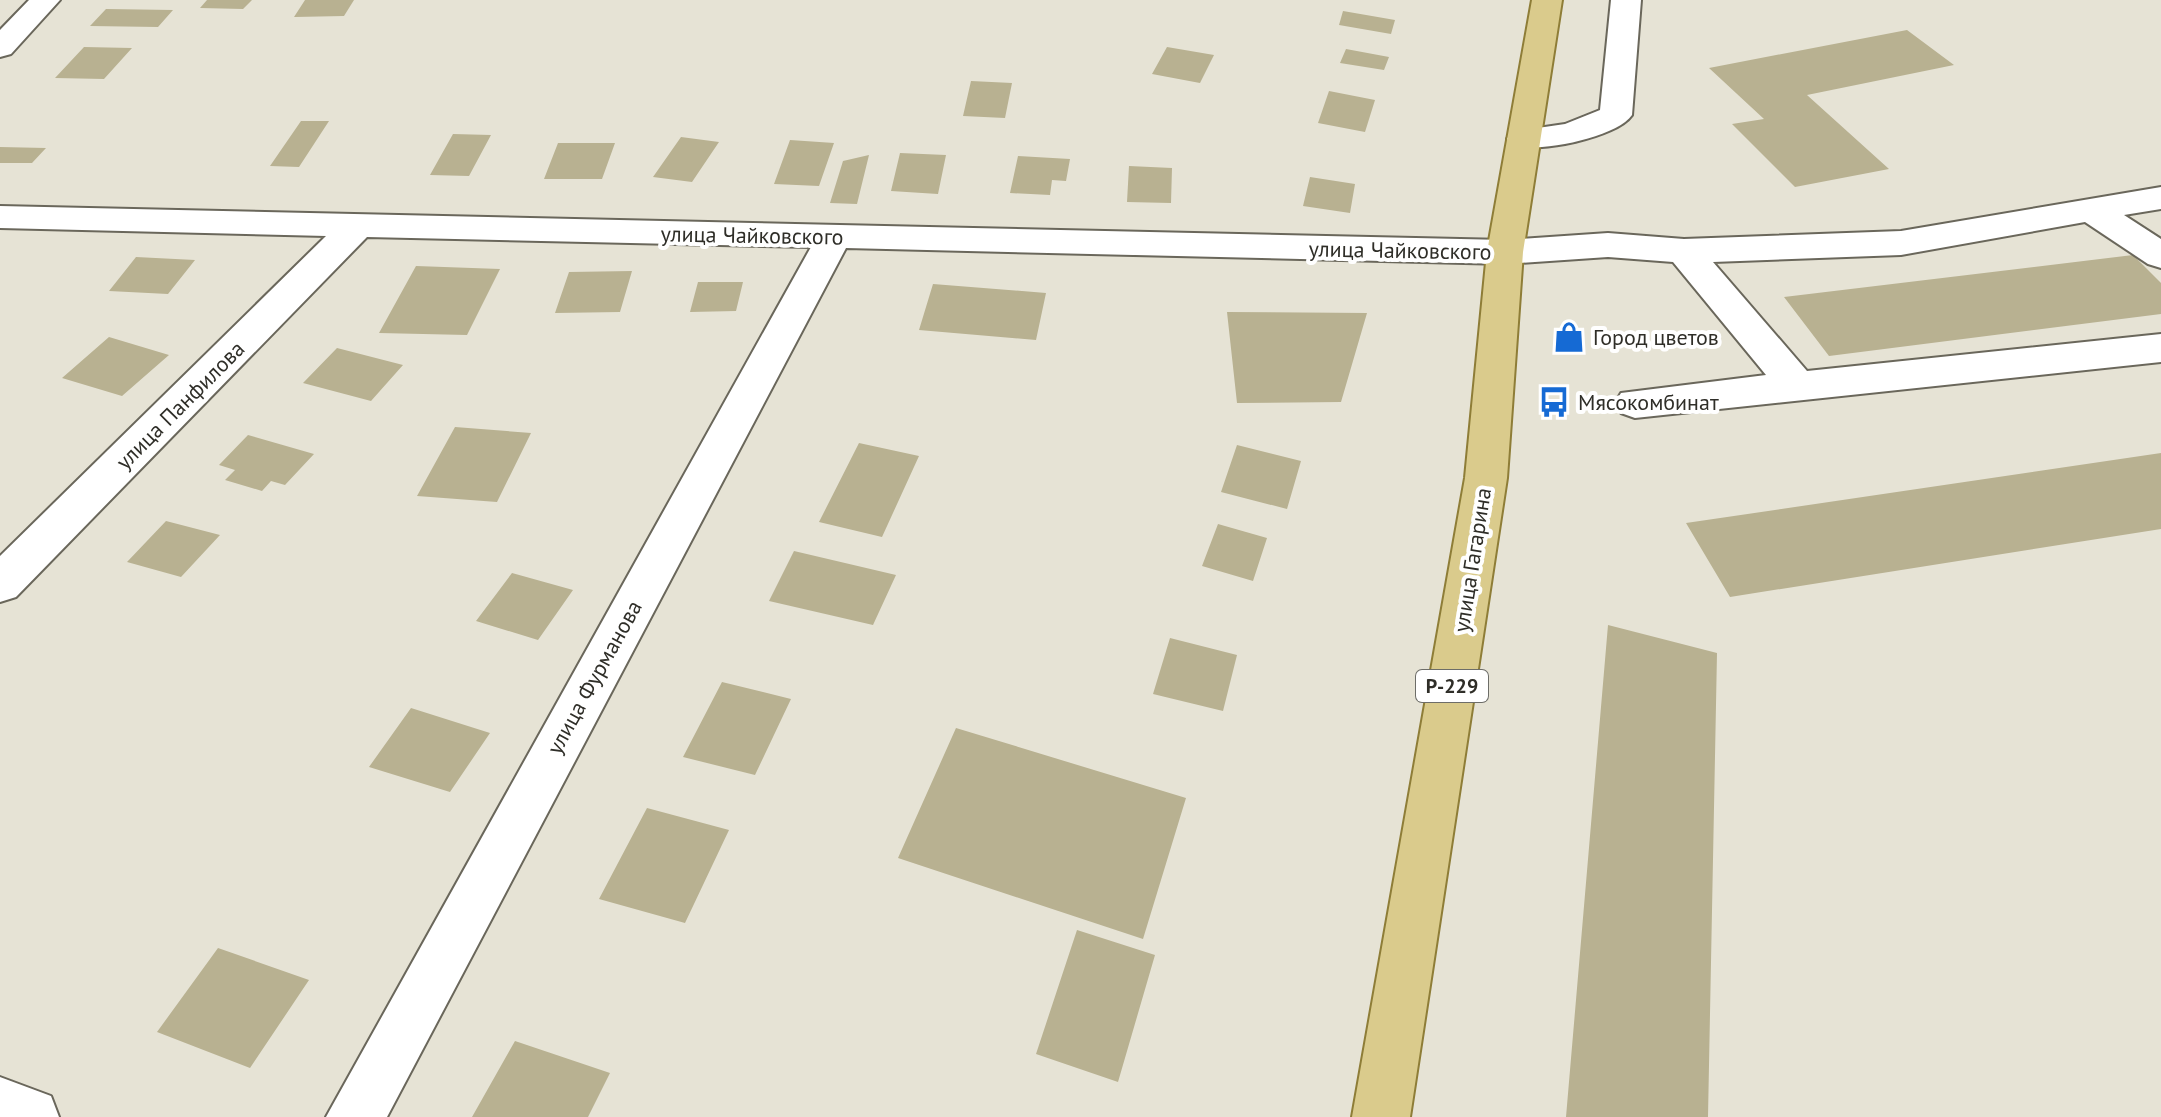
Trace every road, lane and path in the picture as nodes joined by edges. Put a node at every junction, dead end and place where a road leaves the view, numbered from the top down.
1 (45, 0) edge
2 (1547, 0) edge
3 (1626, 0) edge
4 (0, 48) edge
5 (1523, 139) junction
6 (2161, 198) edge
7 (2091, 210) junction
8 (0, 217) edge
9 (358, 225) junction
10 (834, 237) junction
11 (1684, 251) junction
12 (1505, 252) junction
13 (2161, 256) edge
14 (2161, 348) edge
15 (1797, 386) junction
16 (1635, 403) dead end
17 (0, 584) edge
18 (0, 1106) edge
19 (30, 1117) edge
20 (355, 1117) edge
21 (1381, 1117) edge

1 - 4 street
2 - 5 main road, улица Гагарина / Р-229
3 - 5 street
5 - 12 main road, улица Гагарина / Р-229
6 - 7 street, улица Чайковского
7 - 11 street, улица Чайковского
7 - 13 street
8 - 9 street, улица Чайковского
9 - 10 street, улица Чайковского
9 - 17 street, улица Панфилова
10 - 12 street, улица Чайковского
10 - 20 street, улица Фурманова
11 - 12 street, улица Чайковского
11 - 15 street
12 - 21 main road, улица Гагарина / Р-229
14 - 15 street
15 - 16 street
18 - 19 street

